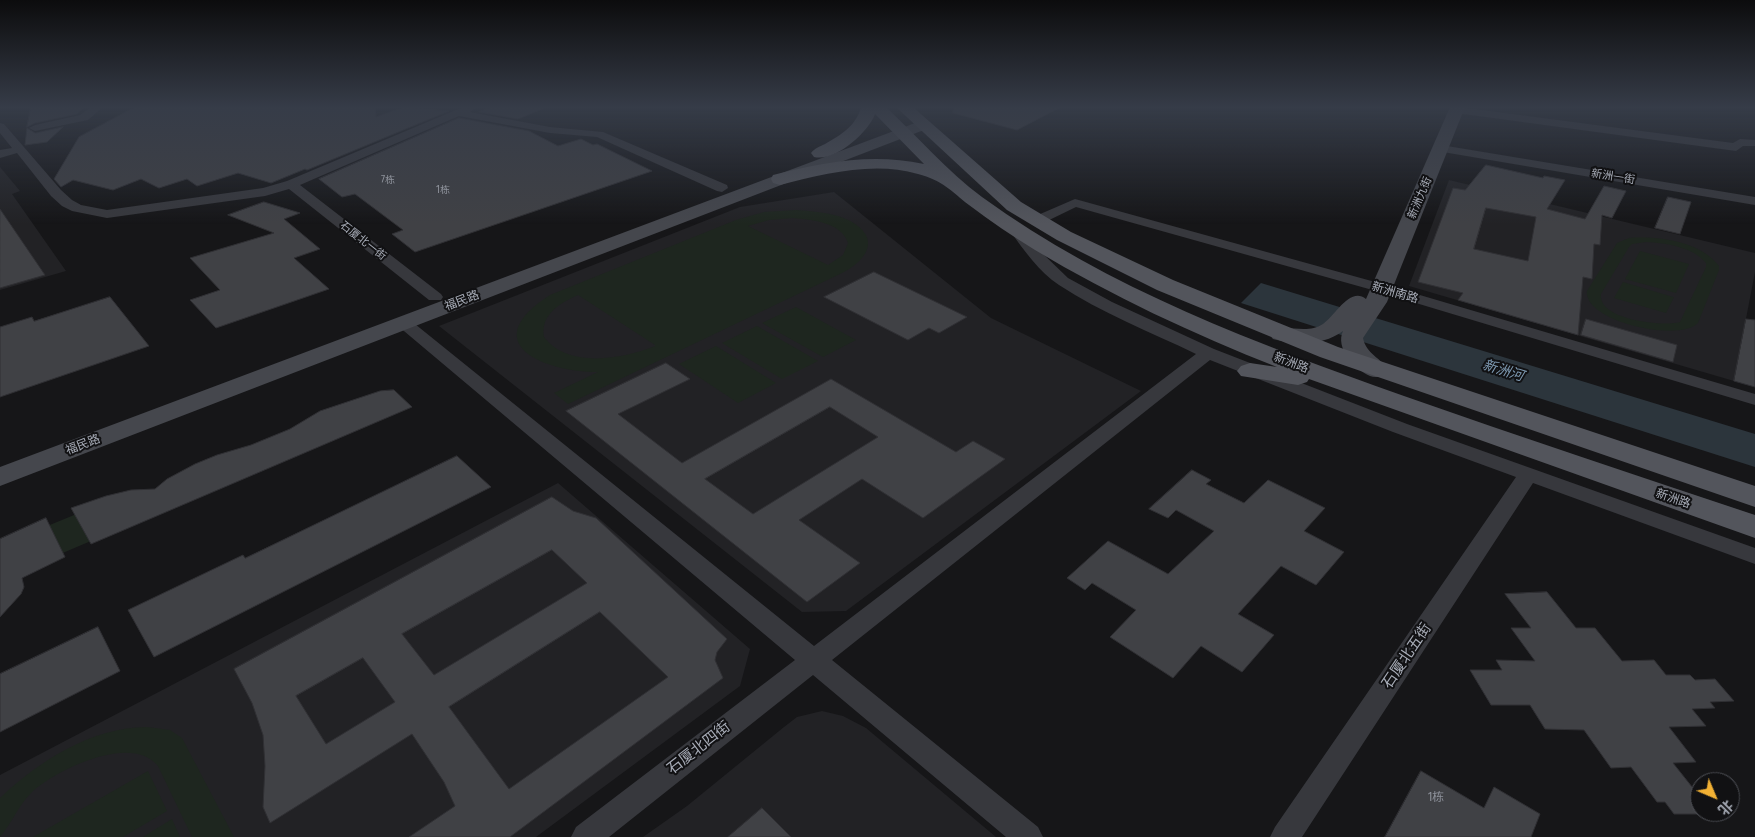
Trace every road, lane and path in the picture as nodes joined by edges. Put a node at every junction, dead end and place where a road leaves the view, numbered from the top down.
1 (17, 146) edge
2 (378, 146) edge
3 (626, 146) edge
4 (832, 146) edge
5 (840, 146) edge
6 (854, 146) edge
7 (926, 146) edge
8 (939, 146) edge
9 (1442, 146) edge
10 (20, 149) junction
11 (1441, 149) junction
12 (820, 153) junction
13 (0, 154) edge
14 (780, 179) junction
15 (950, 179) junction
16 (291, 184) junction
17 (722, 188) junction
18 (1755, 201) edge
19 (1019, 220) junction
20 (1374, 295) junction
21 (435, 297) junction
22 (404, 323) junction
23 (1343, 331) junction
24 (1281, 334) junction
25 (1208, 353) junction
26 (1378, 370) junction
27 (1250, 371) junction
28 (1344, 383) junction
29 (1755, 400) edge
30 (0, 460) edge
31 (1529, 474) junction
32 (0, 477) edge
33 (1755, 497) edge
34 (1755, 527) edge
35 (1755, 556) edge
36 (813, 660) junction
37 (586, 837) edge
38 (1028, 837) edge
39 (1285, 837) edge

1 - 10 street
2 - 16 street
3 - 17 street
4 - 12 main road
5 - 12 main road, 福民路
6 - 14 main road, 福民路
7 - 15 main road, 新洲路
8 - 19 main road, 新洲路
9 - 11 main road, 新洲九街
10 - 13 street
10 - 16 street
11 - 18 street, 新洲一街
11 - 20 main road, 新洲九街
12 - 17 main road, 福民路
14 - 15 main road
14 - 22 main road, 福民路
15 - 19 main road, 新洲路
16 - 21 street, 石厦北一街
17 - 21 main road, 福民路
19 - 20 street, 新洲南路
19 - 24 main road, 新洲路
19 - 25 street
19 - 28 main road, 新洲路
20 - 23 main road, 新洲九街
20 - 29 street, 新洲南路
21 - 30 main road, 福民路
22 - 32 main road, 福民路
22 - 36 street
23 - 24 main road
23 - 26 main road
24 - 26 main road, 新洲路
25 - 27 street
25 - 36 street, 石厦北四街
26 - 33 main road, 新洲路
27 - 28 main road
27 - 31 street
28 - 34 main road, 新洲路
31 - 35 street
31 - 39 street, 石厦北五街
36 - 37 street, 石厦北四街
36 - 38 street

